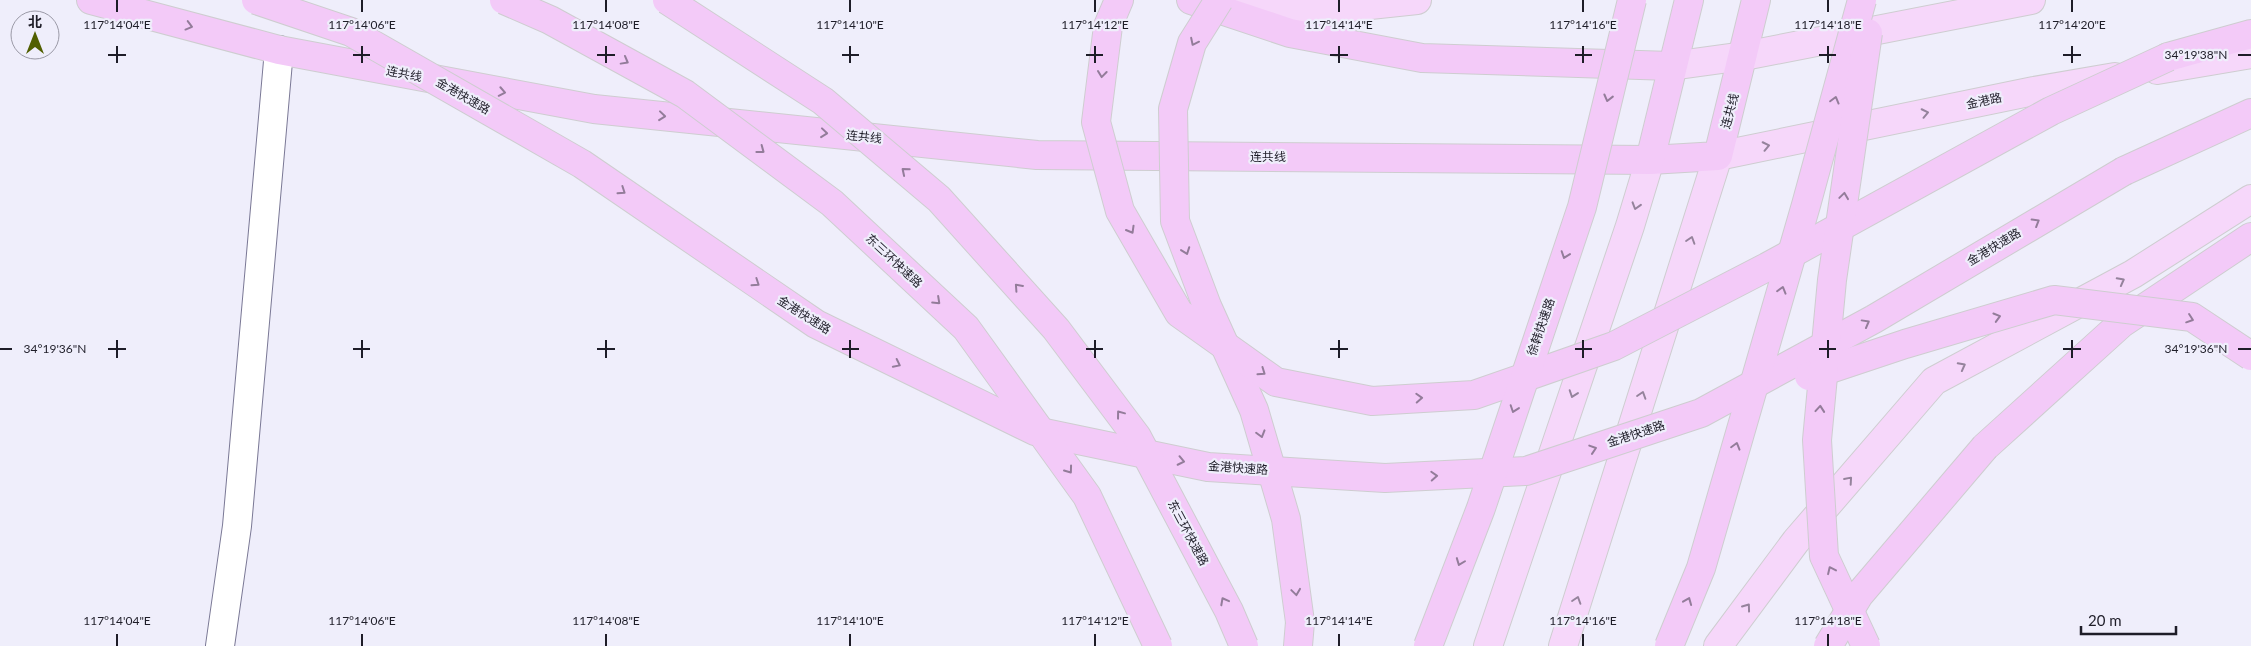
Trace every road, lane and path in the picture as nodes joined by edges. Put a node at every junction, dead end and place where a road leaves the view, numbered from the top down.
1 (91, 0) edge
2 (256, 0) edge
3 (504, 0) edge
4 (667, 0) edge
5 (1119, 0) edge
6 (1191, 0) edge
7 (1218, 0) edge
8 (1417, 0) edge
9 (1632, 0) edge
10 (1689, 0) edge
11 (1756, 0) edge
12 (1862, 0) edge
13 (1873, 0) edge
14 (2031, 0) edge
15 (2251, 34) edge
16 (279, 50) junction
17 (2251, 54) edge
18 (1744, 56) junction
19 (1671, 66) junction
20 (2251, 114) edge
21 (1718, 156) junction
22 (1650, 160) junction
23 (2251, 199) edge
24 (2251, 237) edge
25 (2251, 356) edge
26 (1701, 413) junction
27 (220, 646) edge
28 (1158, 646) edge
29 (1244, 646) edge
30 (1298, 646) edge
31 (1428, 646) edge
32 (1488, 646) edge
33 (1562, 646) edge
34 (1669, 646) edge
35 (1718, 646) edge
36 (1828, 646) edge
37 (1866, 646) edge

1 -> 16 highway, 连共线
2 -> 26 highway, 金港快速路, bridge
3 -> 28 highway, 东三环快速路, bridge
29 -> 4 highway, 东三环快速路, bridge
5 -> 15 highway, bridge
6 - 19 highway
7 - 8 main road
7 -> 30 highway, bridge
9 -> 31 highway, 徐韩快速路, bridge
10 - 19 highway
11 - 18 highway, 连共线
34 -> 12 highway, bridge
37 -> 13 highway, bridge
14 - 18 main road
16 -> 22 highway, 连共线
16 - 27 street
21 -> 17 main road, 金港路
18 - 19 main road
18 - 21 highway, 连共线
19 - 22 highway
26 -> 20 highway, 金港快速路, bridge
21 - 22 highway, 连共线
33 -> 21 main road
22 -> 32 main road
35 -> 23 main road
24 - 36 highway, bridge
26 -> 25 highway, bridge

